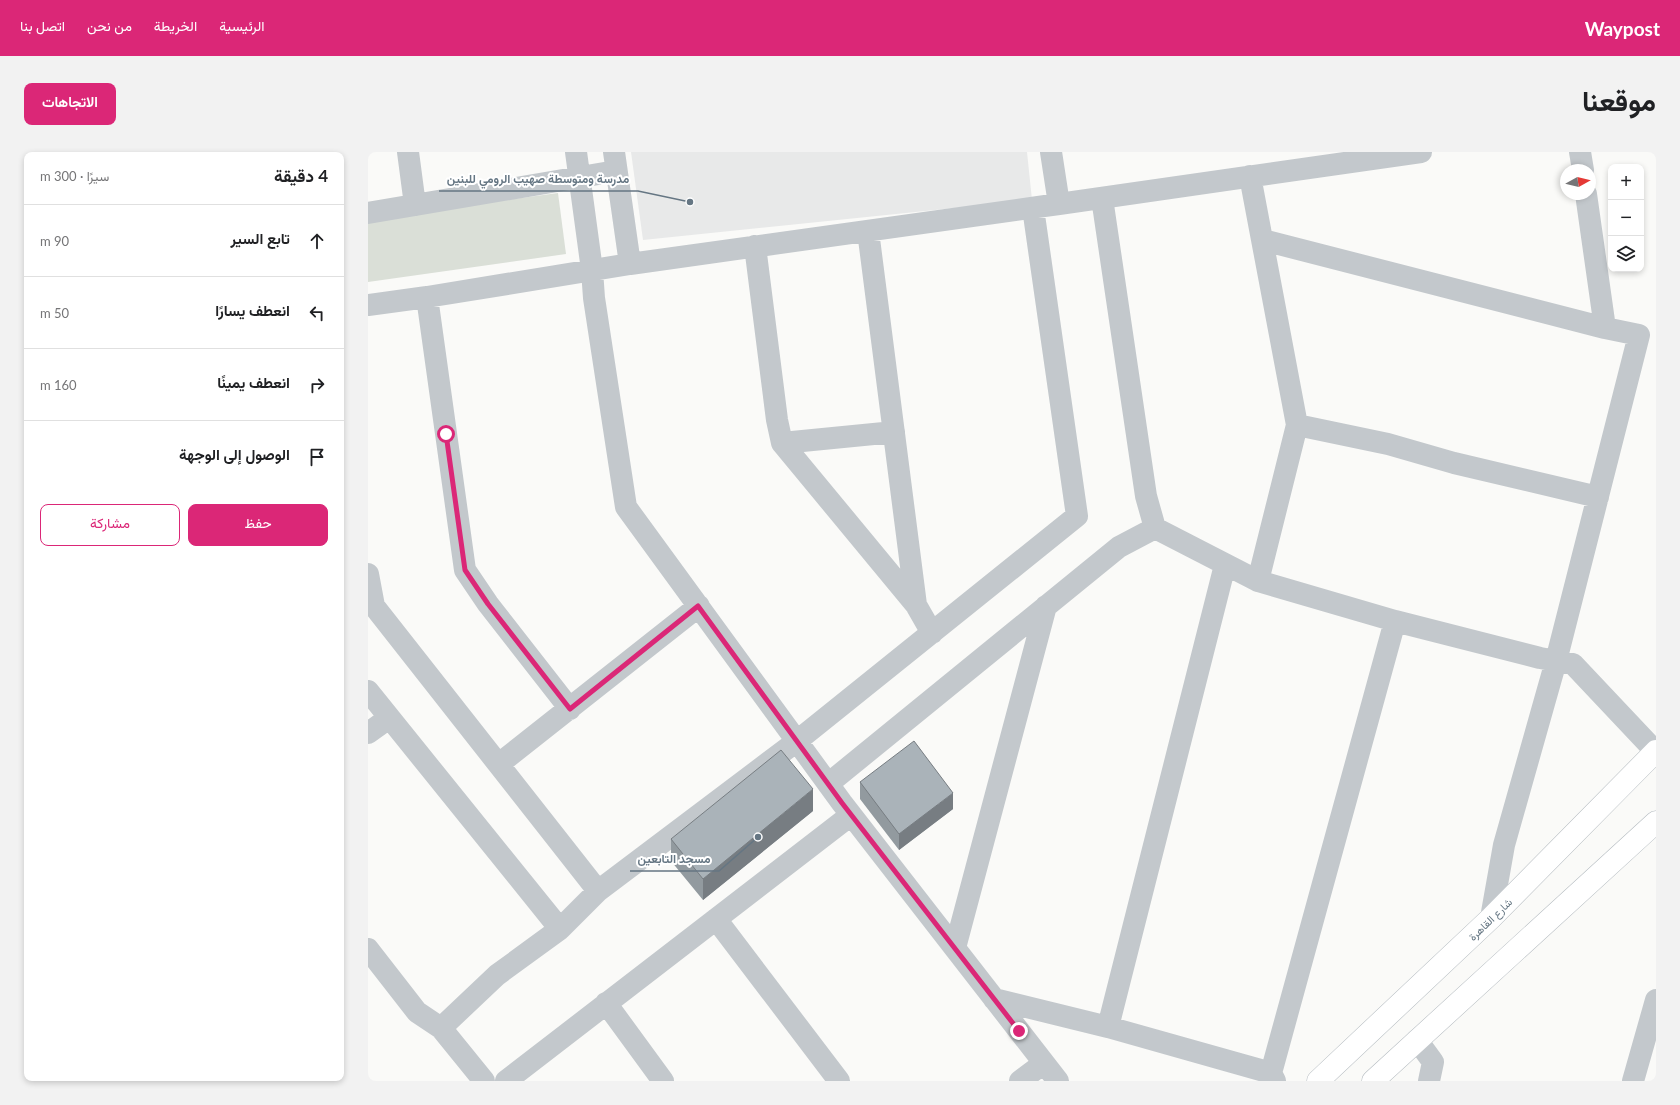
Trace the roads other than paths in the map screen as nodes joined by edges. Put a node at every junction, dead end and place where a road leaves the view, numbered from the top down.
1 (408, 152) edge
2 (576, 152) edge
3 (1051, 152) edge
4 (1421, 152) edge
5 (1580, 152) edge
6 (615, 161) edge
7 (1582, 164) edge
8 (1250, 176) junction
9 (580, 177) junction
10 (1102, 198) junction
11 (1587, 200) edge
12 (1059, 204) junction
13 (415, 205) junction
14 (1033, 208) junction
15 (368, 212) edge
16 (868, 231) junction
17 (1263, 240) junction
18 (755, 246) junction
19 (630, 264) junction
20 (592, 270) junction
21 (427, 297) junction
22 (368, 304) edge
23 (1605, 328) junction
24 (1297, 425) junction
25 (894, 432) junction
26 (782, 443) junction
27 (1598, 497) junction
28 (1155, 528) junction
29 (1225, 565) junction
30 (368, 574) edge
31 (1258, 581) junction
32 (916, 605) junction
33 (698, 606) junction
34 (1046, 606) junction
35 (1395, 621) junction
36 (932, 633) junction
37 (1556, 661) junction
38 (368, 690) edge
39 (570, 709) junction
40 (389, 718) junction
41 (368, 733) edge
42 (797, 741) junction
43 (1656, 752) edge
44 (499, 764) junction
45 (828, 784) junction
46 (851, 815) junction
47 (1656, 822) edge
48 (598, 891) junction
49 (1491, 918) junction
50 (716, 919) junction
51 (560, 929) junction
52 (955, 948) junction
53 (368, 949) edge
54 (994, 999) junction
55 (1656, 1000) edge
56 (606, 1003) junction
57 (1108, 1027) junction
58 (441, 1028) junction
59 (1417, 1040) junction
60 (1044, 1063) junction
61 (1273, 1077) edge
62 (484, 1081) edge
63 (506, 1081) edge
64 (663, 1081) edge
65 (839, 1081) edge
66 (1020, 1081) edge
67 (1058, 1081) edge
68 (1318, 1081) edge
69 (1373, 1081) edge
70 (1429, 1081) edge
71 (1633, 1081) edge

1 - 13 street
2 - 9 street
3 - 12 street
4 - 8 street
5 - 7 street
6 - 9 street
6 - 19 street
8 - 10 street
8 - 17 street
9 - 13 street
9 - 20 street
10 - 12 street
10 - 28 street
11 - 23 street
12 - 14 street
13 - 15 street
14 - 16 street
14 - 36 street
16 - 18 street
16 - 25 street
17 - 23 street
17 - 24 street
18 - 19 street
18 - 26 street
19 - 20 street
20 - 21 street
20 - 33 street
21 - 22 street
21 - 39 street
23 - 27 street
24 - 27 street
24 - 31 street
25 - 26 street
25 - 32 street
26 - 32 street
27 - 37 street
28 - 29 street
28 - 34 street
29 - 31 street
29 - 57 street
30 - 44 street
31 - 35 street
32 - 36 street
33 - 39 street
33 - 42 street
34 - 45 street
34 - 52 street
35 - 37 street
35 - 61 street
36 - 42 street
37 - 43 street
37 - 49 street
38 - 40 street
39 - 44 street
40 - 41 street
40 - 51 street
42 - 45 street
42 - 48 street
43 - 49 main road, شارع القاهرة
44 - 48 street
45 - 46 street
46 - 50 street
46 - 52 street
47 - 59 main road
48 - 51 street
49 - 68 main road, شارع القاهرة
50 - 56 street
50 - 65 street
51 - 58 street
52 - 54 street
53 - 58 street
54 - 57 street
54 - 60 street
55 - 71 street
56 - 63 street
56 - 64 street
57 - 61 street
58 - 62 street
59 - 69 main road
59 - 70 street
60 - 66 street
60 - 67 street

